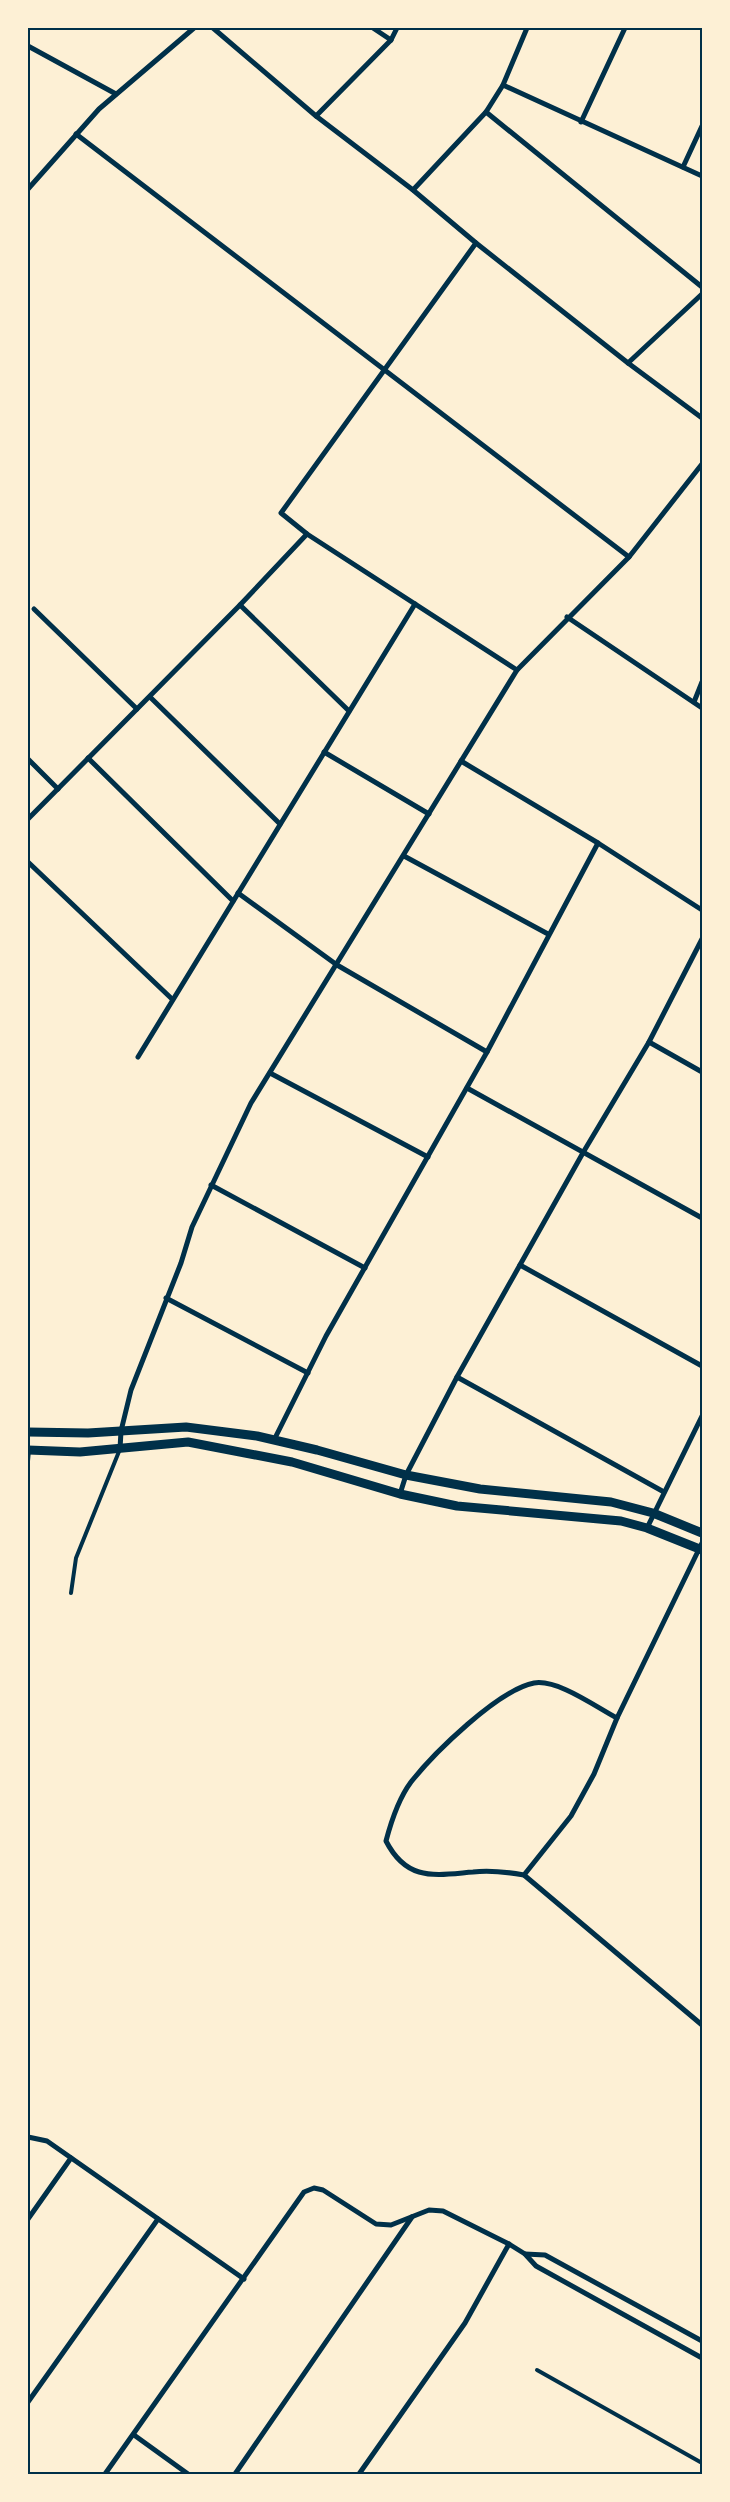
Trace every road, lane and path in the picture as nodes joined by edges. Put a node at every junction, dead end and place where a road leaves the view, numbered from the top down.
1 (194, 28) edge
2 (213, 28) edge
3 (373, 28) edge
4 (397, 28) edge
5 (527, 28) edge
6 (625, 28) edge
7 (390, 40) junction
8 (28, 46) edge
9 (503, 85) junction
10 (116, 94) junction
11 (486, 112) junction
12 (316, 116) junction
13 (581, 122) junction
14 (702, 126) edge
15 (76, 134) junction
16 (683, 167) junction
17 (702, 176) edge
18 (28, 189) edge
19 (413, 190) junction
20 (476, 243) junction
21 (702, 287) edge
22 (702, 294) edge
23 (628, 363) junction
24 (385, 371) junction
25 (702, 418) edge
26 (702, 464) edge
27 (307, 534) junction
28 (629, 557) junction
29 (415, 604) junction
30 (240, 605) junction
31 (34, 609) dead end
32 (568, 617) junction
33 (517, 670) junction
34 (702, 682) edge
35 (150, 697) junction
36 (694, 702) junction
37 (702, 708) edge
38 (137, 709) junction
39 (349, 711) junction
40 (324, 752) junction
41 (88, 758) junction
42 (28, 759) edge
43 (461, 761) junction
44 (58, 789) junction
45 (429, 814) junction
46 (28, 819) edge
47 (280, 824) junction
48 (598, 843) junction
49 (404, 856) junction
50 (28, 862) edge
51 (238, 893) junction
52 (232, 901) junction
53 (702, 910) edge
54 (548, 934) junction
55 (702, 939) edge
56 (336, 966) junction
57 (172, 1000) junction
58 (649, 1042) junction
59 (487, 1052) junction
60 (138, 1057) dead end
61 (702, 1072) edge
62 (270, 1073) junction
63 (467, 1088) junction
64 (584, 1151) junction
65 (428, 1157) junction
66 (211, 1185) junction
67 (702, 1218) edge
68 (520, 1265) junction
69 (365, 1268) junction
70 (166, 1298) junction
71 (702, 1366) edge
72 (308, 1373) junction
73 (457, 1377) junction
74 (702, 1416) edge
75 (121, 1431) junction
76 (28, 1432) edge
77 (274, 1440) junction
78 (120, 1449) junction
79 (28, 1450) edge
80 (28, 1461) edge
81 (406, 1475) junction
82 (664, 1492) junction
83 (400, 1494) junction
84 (653, 1513) junction
85 (647, 1528) junction
86 (702, 1533) edge
87 (701, 1547) edge
88 (71, 1592) dead end
89 (617, 1718) junction
90 (524, 1875) junction
91 (702, 2026) edge
92 (28, 2137) edge
93 (71, 2158) junction
94 (413, 2216) junction
95 (28, 2219) edge
96 (158, 2219) junction
97 (509, 2244) junction
98 (525, 2254) junction
99 (244, 2279) junction
100 (702, 2341) edge
101 (702, 2358) edge
102 (537, 2370) dead end
103 (28, 2402) edge
104 (134, 2435) junction
105 (702, 2463) edge
106 (105, 2474) edge
107 (188, 2474) edge
108 (234, 2474) edge
109 (359, 2474) edge

1 - 10 street
2 - 12 street
3 - 7 street
4 - 7 street
5 - 9 street
6 - 13 street
7 - 12 street
8 - 10 street
9 - 11 street
9 - 13 street
10 - 15 street
11 - 19 street
11 - 21 street
12 - 19 street
13 - 16 street
14 - 16 street
15 - 18 street
15 - 24 street
16 - 17 street
19 - 20 street
20 - 23 street
20 - 24 street
22 - 23 street
23 - 25 street
24 - 27 street
24 - 28 street
26 - 28 street
27 - 29 street
27 - 30 street
28 - 32 street
29 - 33 street
29 - 39 street
30 - 35 street
30 - 39 street
31 - 38 street
32 - 33 street
32 - 36 street
33 - 43 street
34 - 36 street
35 - 38 street
35 - 47 street
36 - 37 street
38 - 41 street
39 - 40 street
40 - 45 street
40 - 47 street
41 - 44 street
41 - 52 street
42 - 44 street
43 - 45 street
43 - 48 street
44 - 46 street
45 - 49 street
47 - 51 street
48 - 53 street
48 - 54 street
49 - 54 street
49 - 56 street
50 - 57 street
51 - 52 street
51 - 56 street
52 - 57 street
54 - 59 street
55 - 58 street
56 - 59 street
56 - 62 street
57 - 60 street
58 - 61 street
58 - 64 street
59 - 63 street
62 - 65 street
62 - 66 street
63 - 64 street
63 - 65 street
64 - 67 street
64 - 68 street
65 - 69 street
66 - 69 street
66 - 70 street
68 - 71 street
68 - 73 street
69 - 72 street
70 - 72 street
70 - 75 street
72 - 77 street
73 - 81 street
73 - 82 street
74 - 82 street
75 - 76 street
75 - 77 street
75 - 78 street
77 - 81 street
78 - 79 street
78 - 83 street
78 - 88 lane
79 - 80 lane
81 - 83 street
81 - 84 street
82 - 84 street
83 - 85 street
84 - 85 street
84 - 86 street
85 - 87 street
87 - 89 street
89 - 90 street
89 - 90 street
90 - 91 street
92 - 93 street
93 - 95 street
93 - 96 street
94 - 97 street
94 - 99 street
94 - 108 street
96 - 99 street
96 - 103 street
97 - 98 street
97 - 109 street
98 - 100 street
98 - 101 street
99 - 104 street
102 - 105 lane
104 - 106 street
104 - 107 street

